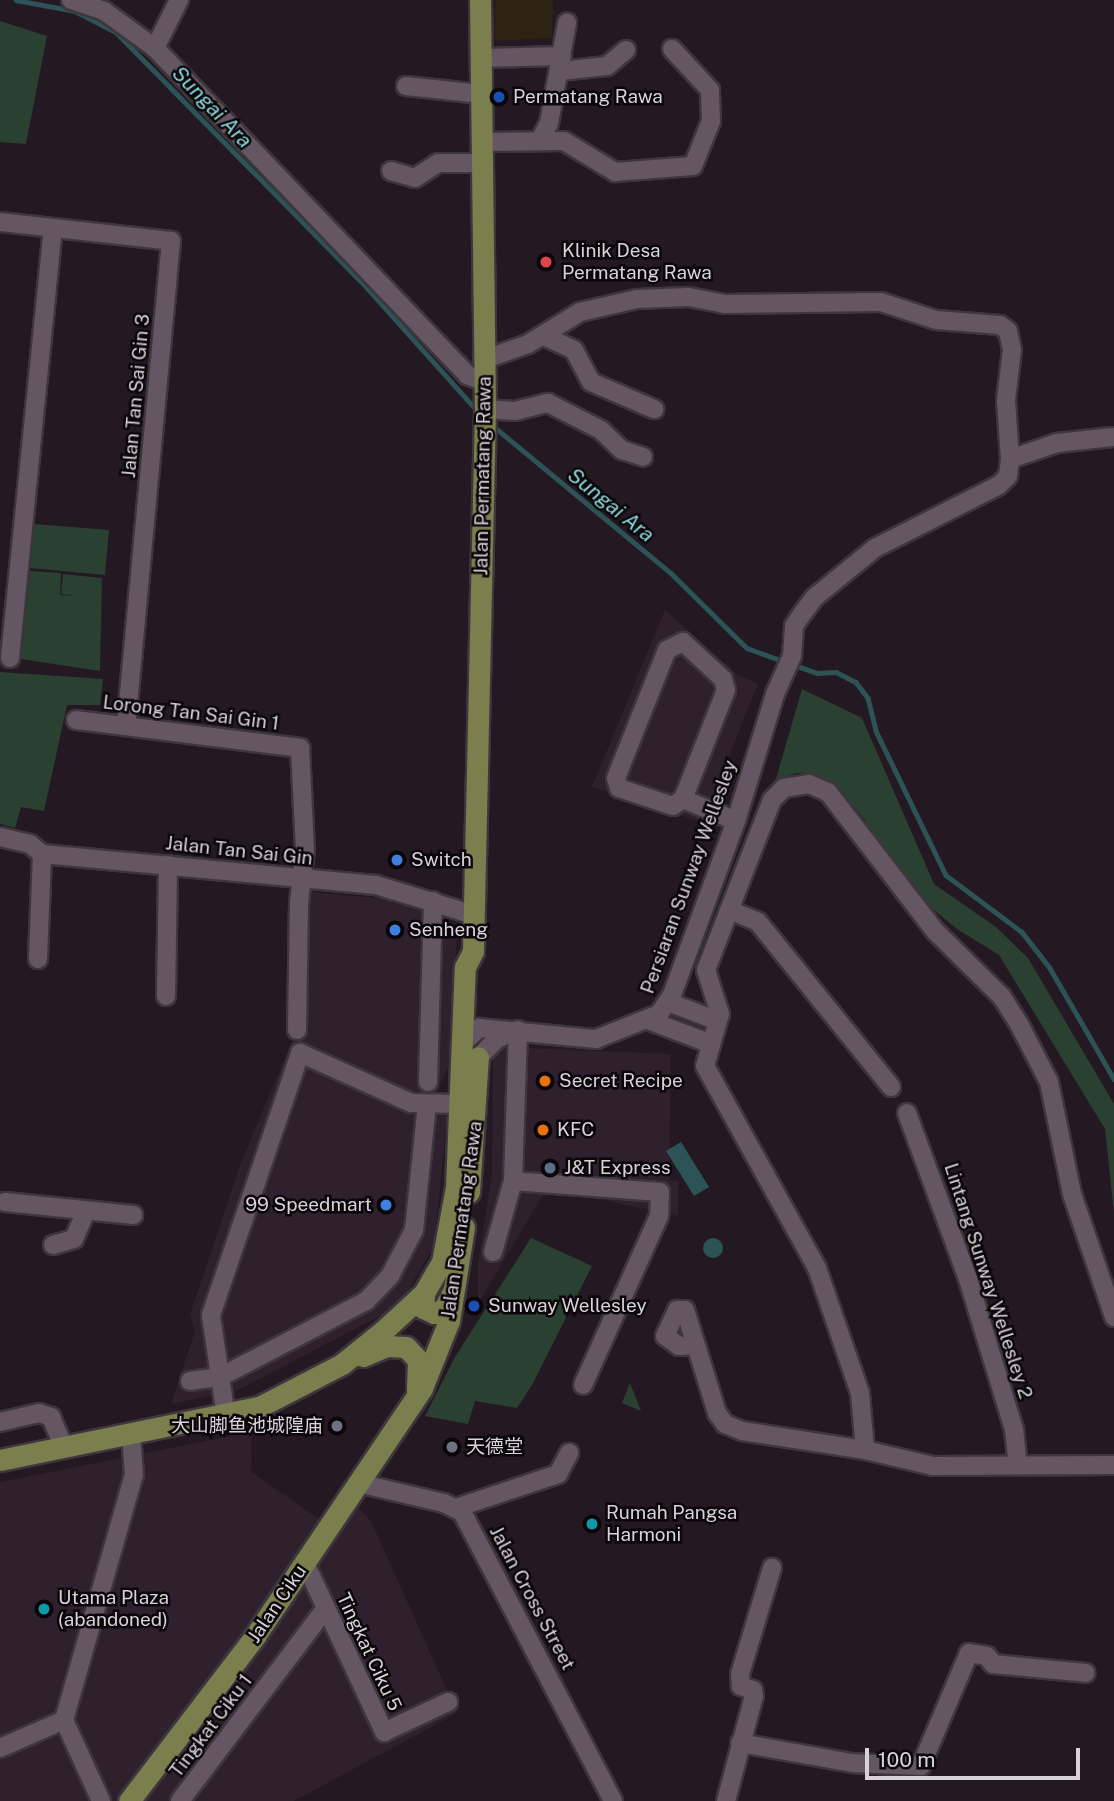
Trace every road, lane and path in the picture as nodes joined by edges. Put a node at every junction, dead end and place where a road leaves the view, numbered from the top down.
1 (71, 0) edge
2 (179, 0) edge
3 (480, 0) edge
4 (106, 6) edge
5 (567, 23) dead end
6 (155, 48) junction
7 (672, 49) dead end
8 (626, 50) dead end
9 (481, 58) junction
10 (561, 64) junction
11 (406, 86) dead end
12 (481, 94) junction
13 (541, 140) junction
14 (482, 152) junction
15 (391, 171) dead end
16 (0, 222) edge
17 (53, 228) junction
18 (544, 336) junction
19 (485, 359) junction
20 (485, 382) junction
21 (485, 409) junction
22 (654, 409) dead end
23 (1113, 437) edge
24 (643, 457) dead end
25 (1010, 459) junction
26 (10, 658) dead end
27 (76, 720) dead end
28 (126, 726) junction
29 (683, 799) junction
30 (736, 821) junction
31 (0, 837) edge
32 (42, 854) junction
33 (168, 866) junction
34 (303, 879) junction
35 (433, 901) junction
36 (729, 911) junction
37 (474, 915) junction
38 (38, 959) dead end
39 (166, 996) dead end
40 (668, 1002) junction
41 (648, 1020) junction
42 (718, 1021) junction
43 (297, 1030) dead end
44 (519, 1030) junction
45 (474, 1043) junction
46 (709, 1043) junction
47 (428, 1082) dead end
48 (891, 1087) dead end
49 (461, 1104) junction
50 (427, 1105) junction
51 (907, 1113) dead end
52 (513, 1181) junction
53 (5, 1202) dead end
54 (85, 1213) junction
55 (133, 1215) dead end
56 (53, 1245) dead end
57 (493, 1252) dead end
58 (453, 1291) junction
59 (424, 1293) junction
60 (1114, 1317) edge
61 (695, 1345) dead end
62 (342, 1364) junction
63 (220, 1377) junction
64 (190, 1381) dead end
65 (583, 1385) dead end
66 (415, 1399) junction
67 (226, 1417) junction
68 (0, 1422) edge
69 (131, 1434) junction
70 (63, 1445) junction
71 (865, 1450) junction
72 (569, 1453) dead end
73 (0, 1460) edge
74 (1018, 1465) junction
75 (1114, 1465) edge
76 (358, 1483) junction
77 (456, 1508) junction
78 (305, 1563) junction
79 (772, 1568) dead end
80 (326, 1608) junction
81 (1086, 1673) dead end
82 (448, 1702) dead end
83 (64, 1720) junction
84 (740, 1743) junction
85 (0, 1748) edge
86 (102, 1801) edge
87 (128, 1801) edge
88 (180, 1801) edge
89 (613, 1801) edge
90 (726, 1801) edge

1 - 4 street
2 - 6 street
3 - 9 main road, Jalan Permatang Rawa
4 - 6 street
5 - 10 street
6 - 20 street
7 - 13 street
8 - 10 street
9 - 10 street
9 - 12 main road, Jalan Permatang Rawa
10 - 13 street
11 - 12 street
12 - 14 main road, Jalan Permatang Rawa
13 - 14 street
14 - 15 street
14 - 19 main road, Jalan Permatang Rawa
16 - 17 street, Jalan Tan Sai Gin 3
17 - 26 street
17 - 28 street, Jalan Tan Sai Gin 3
18 - 19 street
18 - 22 street
18 - 25 street
19 - 20 main road, Jalan Permatang Rawa
20 - 21 main road, Jalan Permatang Rawa
21 - 24 street
21 - 37 main road, Jalan Permatang Rawa
23 - 25 street
25 - 30 street, Persiaran Sunway Wellesley
27 - 28 street, Lorong Tan Sai Gin 1
28 - 34 street, Lorong Tan Sai Gin 1
29 - 29 street
29 - 30 street
30 - 40 street, Persiaran Sunway Wellesley
31 - 32 street, Jalan Tan Sai Gin
32 - 33 street, Jalan Tan Sai Gin
32 - 38 street
33 - 34 street, Jalan Tan Sai Gin
33 - 39 street
34 - 35 street, Jalan Tan Sai Gin
34 - 43 street
35 - 37 street, Jalan Tan Sai Gin
35 - 47 street
36 - 42 street
36 - 48 street
36 - 60 street
37 - 45 main road, Jalan Permatang Rawa
40 - 41 street, Persiaran Sunway Wellesley
40 - 42 street
41 - 44 street, Persiaran Sunway Wellesley
41 - 46 street
42 - 46 street
44 - 45 street, Persiaran Sunway Wellesley
44 - 45 street
44 - 52 street
45 - 49 main road, Jalan Permatang Rawa
45 - 58 main road, Jalan Permatang Rawa
46 - 71 street
49 - 50 street
49 - 59 main road, Jalan Permatang Rawa
50 - 63 street
50 - 63 street
51 - 74 street, Lintang Sunway Wellesley 2
52 - 57 street
52 - 65 street
53 - 54 street
54 - 55 street
54 - 56 street
58 - 59 main road
58 - 66 main road, Jalan Permatang Rawa
59 - 62 main road, Jalan Permatang Rawa
61 - 71 street
62 - 66 main road
62 - 67 main road
63 - 64 street
63 - 67 street
66 - 76 main road, Jalan Ciku
67 - 69 main road
68 - 70 street
69 - 70 main road
69 - 83 street
70 - 73 main road
71 - 74 street
72 - 77 street
74 - 75 street
76 - 77 street
76 - 78 main road, Jalan Ciku
77 - 89 street, Jalan Cross Street
78 - 80 street, Tingkat Ciku 5
78 - 87 main road, Jalan Ciku
79 - 84 street
80 - 82 street, Tingkat Ciku 5
80 - 88 street, Tingkat Ciku 1
81 - 84 street
83 - 85 street
83 - 86 street
84 - 90 street

